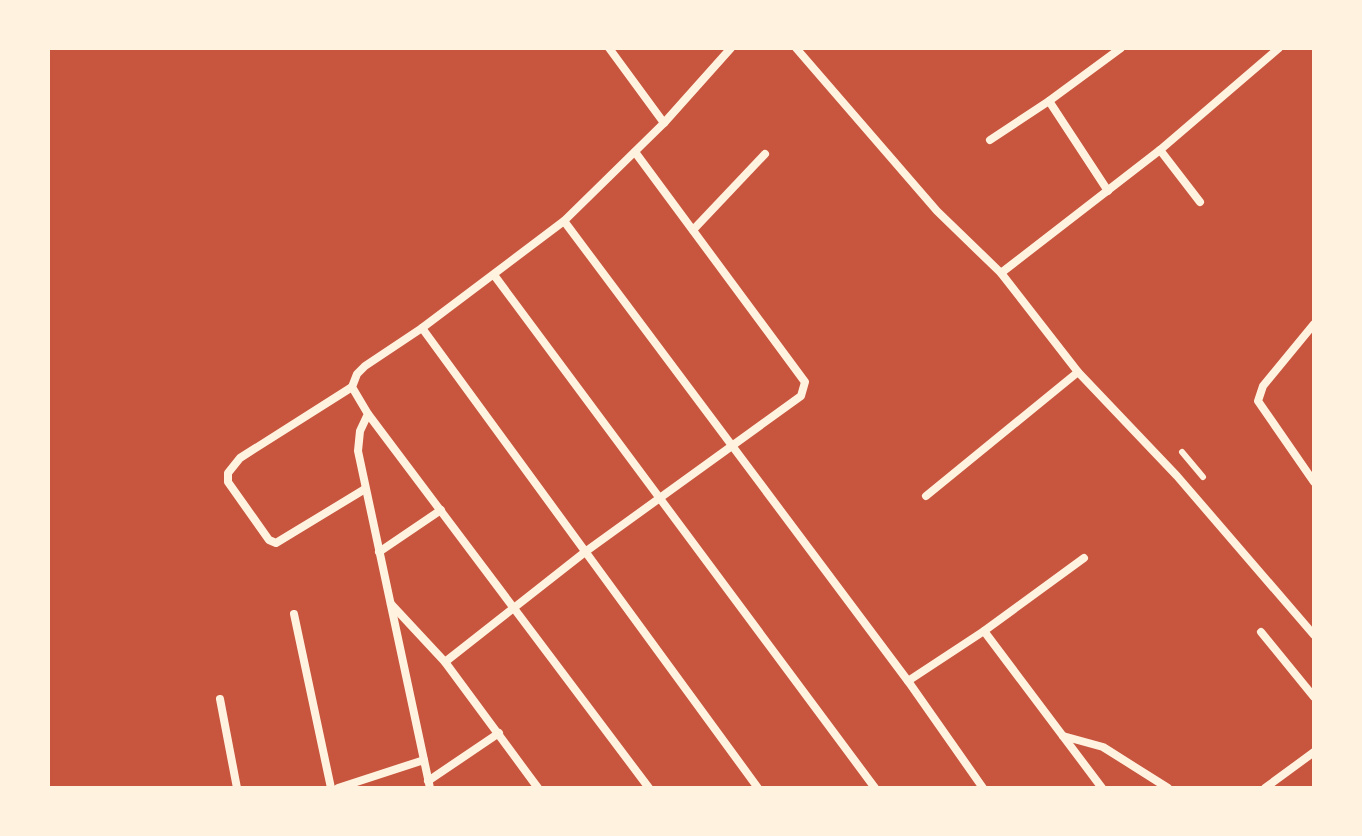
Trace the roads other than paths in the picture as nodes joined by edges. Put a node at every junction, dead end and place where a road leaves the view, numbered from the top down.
1 (609, 48) edge
2 (731, 48) edge
3 (1121, 48) edge
4 (1279, 48) edge
5 (800, 49) edge
6 (1049, 101) junction
7 (664, 123) junction
8 (990, 140) dead end
9 (1160, 150) junction
10 (635, 152) junction
11 (765, 154) dead end
12 (1108, 191) junction
13 (1200, 202) dead end
14 (564, 221) junction
15 (693, 230) junction
16 (1001, 273) junction
17 (494, 275) junction
18 (1314, 324) edge
19 (422, 328) junction
20 (1078, 372) junction
21 (352, 387) junction
22 (368, 414) junction
23 (734, 446) junction
24 (1182, 452) dead end
25 (1193, 465) junction
26 (1177, 476) junction
27 (1203, 477) dead end
28 (1314, 482) edge
29 (365, 489) junction
30 (926, 496) dead end
31 (659, 498) junction
32 (441, 510) junction
33 (379, 552) junction
34 (585, 552) junction
35 (1084, 558) dead end
36 (391, 603) junction
37 (516, 608) junction
38 (294, 614) dead end
39 (984, 631) junction
40 (1261, 632) dead end
41 (1314, 635) edge
42 (445, 662) junction
43 (908, 681) junction
44 (1314, 697) edge
45 (220, 699) dead end
46 (499, 733) junction
47 (1063, 736) junction
48 (1314, 752) edge
49 (424, 760) junction
50 (429, 785) edge
51 (237, 788) edge
52 (331, 788) edge
53 (338, 788) edge
54 (538, 788) edge
55 (649, 788) edge
56 (758, 788) edge
57 (875, 788) edge
58 (983, 788) edge
59 (1102, 788) edge
60 (1168, 788) edge
61 (1265, 788) edge

1 - 7 street
2 - 7 street
3 - 6 street
4 - 9 street
5 - 16 street
6 - 8 street
6 - 12 street
7 - 10 street
9 - 12 street
9 - 13 street
10 - 14 street
10 - 15 street
11 - 15 street
12 - 16 street
14 - 17 street
14 - 23 street
15 - 23 street
16 - 20 street
17 - 19 street
17 - 31 street
18 - 28 street
19 - 21 street
19 - 34 street
20 - 26 street
20 - 30 street
21 - 22 street
21 - 29 street
22 - 29 street
22 - 32 street
23 - 31 street
23 - 43 street
24 - 25 lane
25 - 26 lane
25 - 27 lane
26 - 41 street
29 - 33 street
31 - 34 street
31 - 57 street
32 - 33 street
32 - 37 street
33 - 36 street
34 - 37 street
34 - 56 street
35 - 39 street
36 - 42 street
36 - 49 street
37 - 42 street
37 - 55 street
38 - 52 street
39 - 43 street
39 - 47 street
40 - 44 street
42 - 46 street
43 - 58 street
45 - 51 street
46 - 50 street
46 - 54 street
47 - 59 street
47 - 60 street
48 - 61 street
49 - 50 street
49 - 53 street

